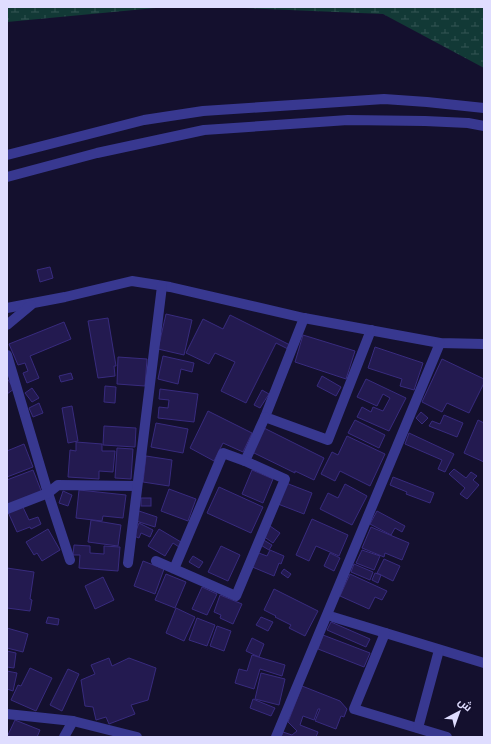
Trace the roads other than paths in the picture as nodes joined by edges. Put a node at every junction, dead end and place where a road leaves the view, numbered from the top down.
1 (484, 108) edge
2 (484, 126) edge
3 (7, 155) edge
4 (7, 177) edge
5 (162, 286) junction
6 (33, 303) junction
7 (7, 308) edge
8 (304, 318) junction
9 (7, 325) edge
10 (371, 330) junction
11 (440, 343) junction
12 (484, 344) edge
13 (7, 355) edge
14 (265, 417) junction
15 (245, 461) junction
16 (138, 486) junction
17 (48, 493) junction
18 (7, 509) edge
19 (70, 560) dead end
20 (156, 562) dead end
21 (128, 563) dead end
22 (174, 569) junction
23 (334, 617) dead end
24 (385, 633) junction
25 (439, 650) junction
26 (484, 663) edge
27 (7, 714) edge
28 (73, 721) junction
29 (418, 728) junction
30 (64, 737) edge
31 (137, 737) edge
32 (276, 737) edge
33 (447, 737) edge

1 - 3 street
2 - 4 street
5 - 6 street
5 - 8 street
5 - 16 street
6 - 7 street
6 - 9 street
8 - 10 street
8 - 14 street
10 - 11 street
10 - 14 street
11 - 12 street
11 - 32 street
13 - 17 street
14 - 15 street
15 - 22 street
15 - 22 street
16 - 17 street
16 - 21 street
17 - 18 street
17 - 19 street
20 - 22 street
23 - 24 street
24 - 25 street
24 - 29 street
25 - 26 street
25 - 29 street
27 - 28 street
28 - 30 street
28 - 31 street
29 - 33 street

